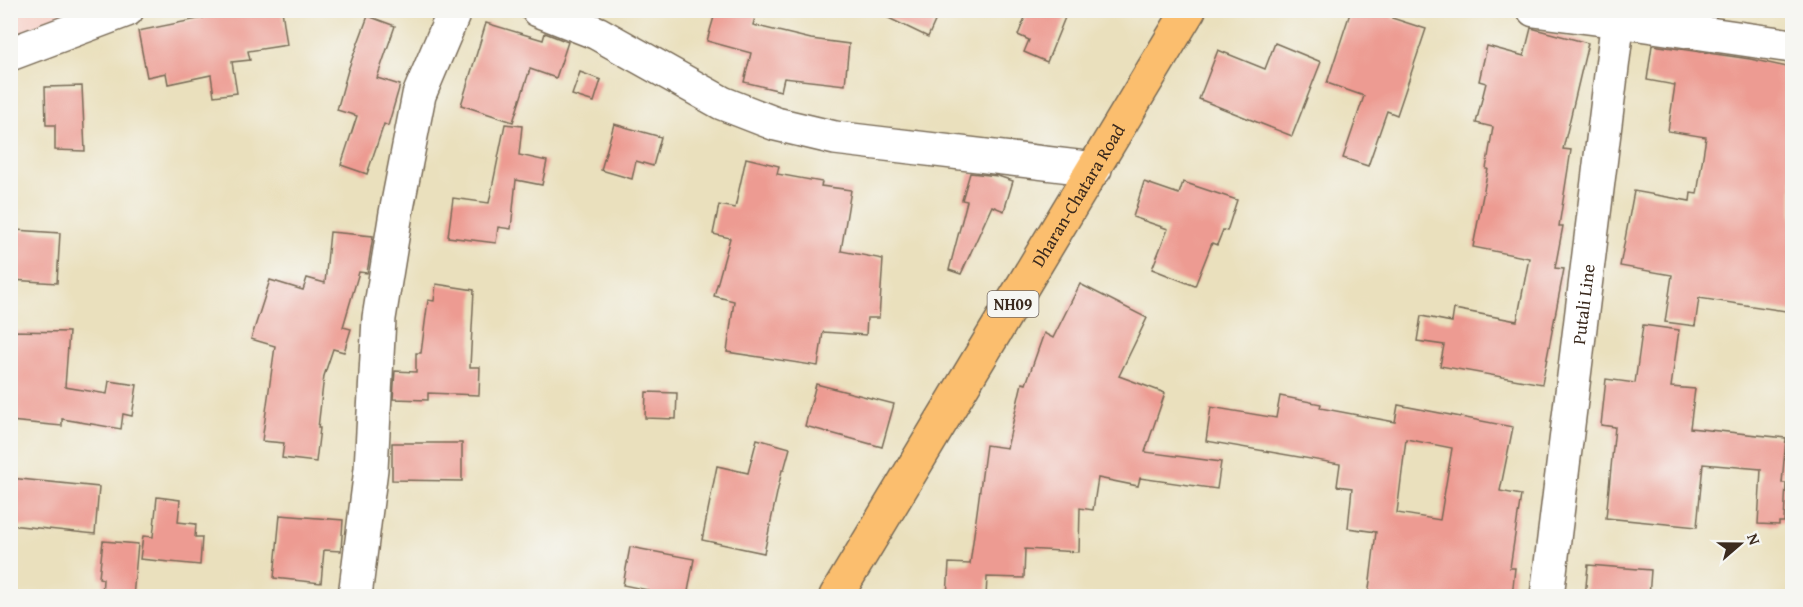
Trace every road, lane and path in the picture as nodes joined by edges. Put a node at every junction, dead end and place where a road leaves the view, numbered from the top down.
1 (127, 10) edge
2 (455, 10) edge
3 (538, 10) edge
4 (1189, 10) edge
5 (1534, 10) edge
6 (1618, 16) edge
7 (1792, 46) edge
8 (10, 54) edge
9 (1095, 169) junction
10 (355, 597) edge
11 (836, 597) edge
12 (1547, 597) edge

1 - 8 street
2 - 10 street
3 - 9 street
4 - 9 main road, Dharan-Chatara Road / NH09
5 - 6 street
6 - 7 street
6 - 12 street, Putali Line
9 - 11 main road, Dharan-Chatara Road / NH09

